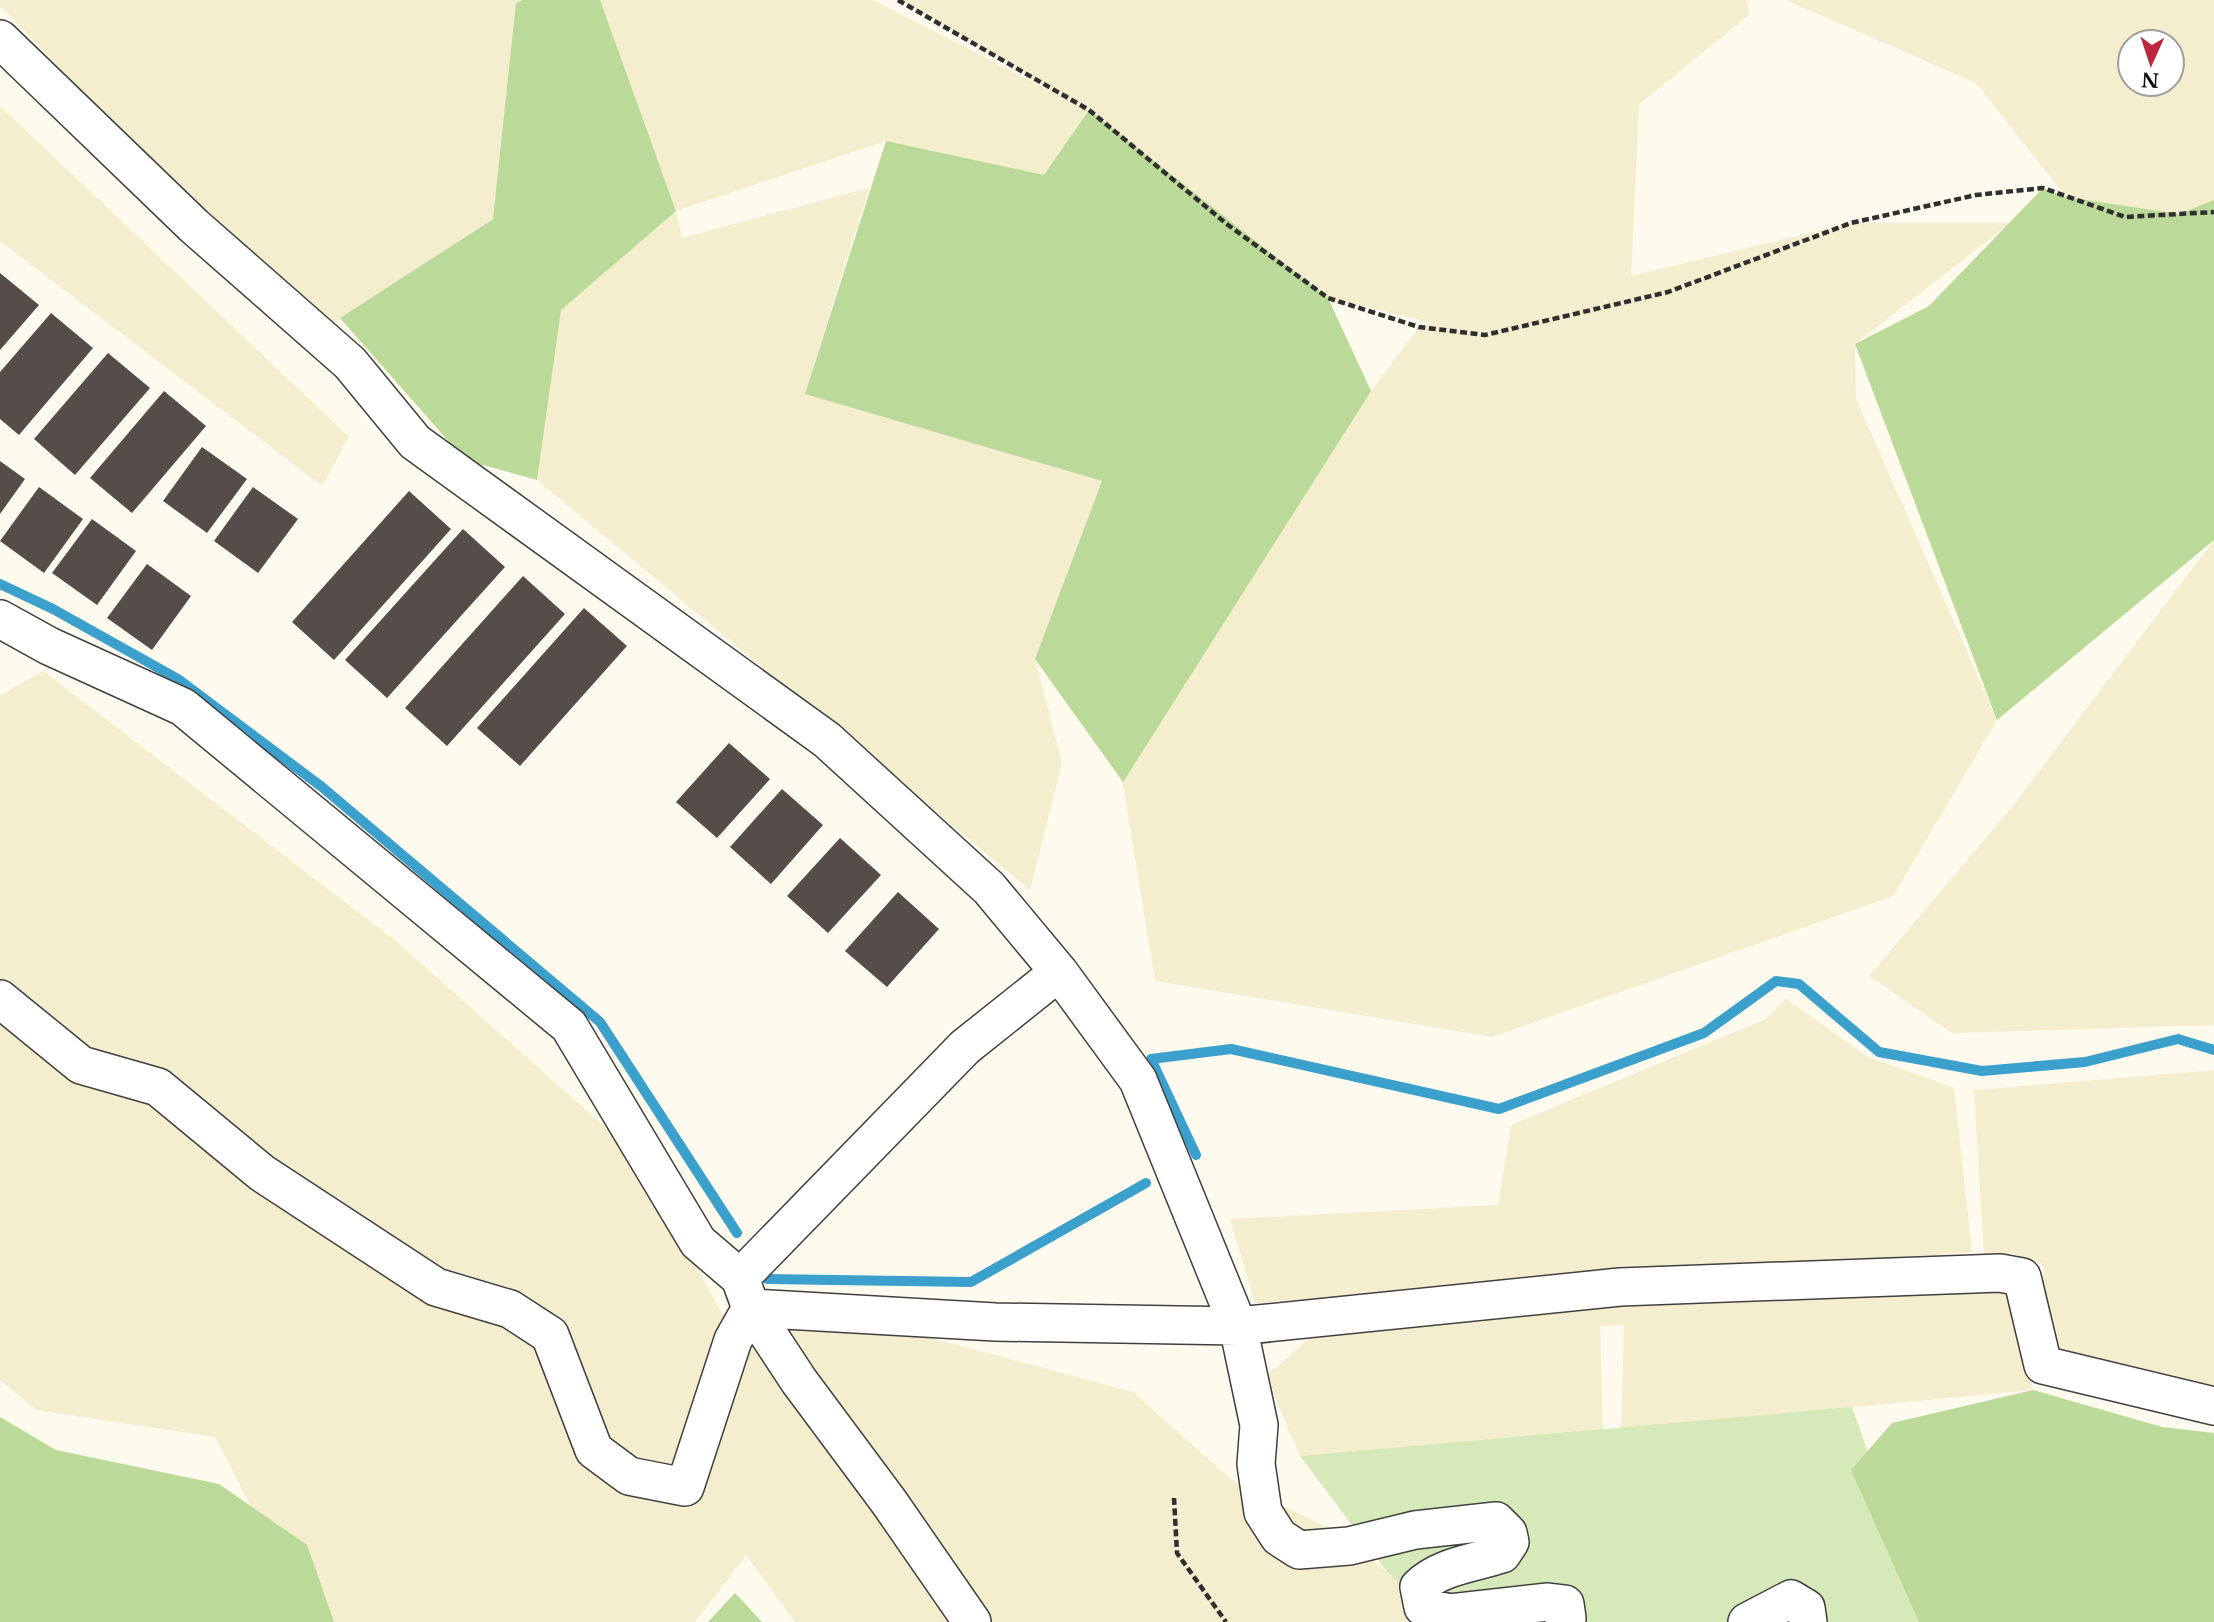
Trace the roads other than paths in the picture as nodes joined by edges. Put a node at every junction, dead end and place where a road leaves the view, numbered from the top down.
1 (0, 39) edge
2 (0, 619) edge
3 (1059, 972) junction
4 (0, 999) edge
5 (746, 1293) junction
6 (1238, 1326) junction
7 (2214, 1406) edge
8 (972, 1622) edge
9 (1564, 1622) edge
10 (1747, 1622) edge
11 (1808, 1622) edge

1 - 3 street
2 - 5 street
3 - 5 street
3 - 6 street
4 - 5 street
5 - 6 street
5 - 8 street
6 - 7 street
6 - 9 street
10 - 11 street

